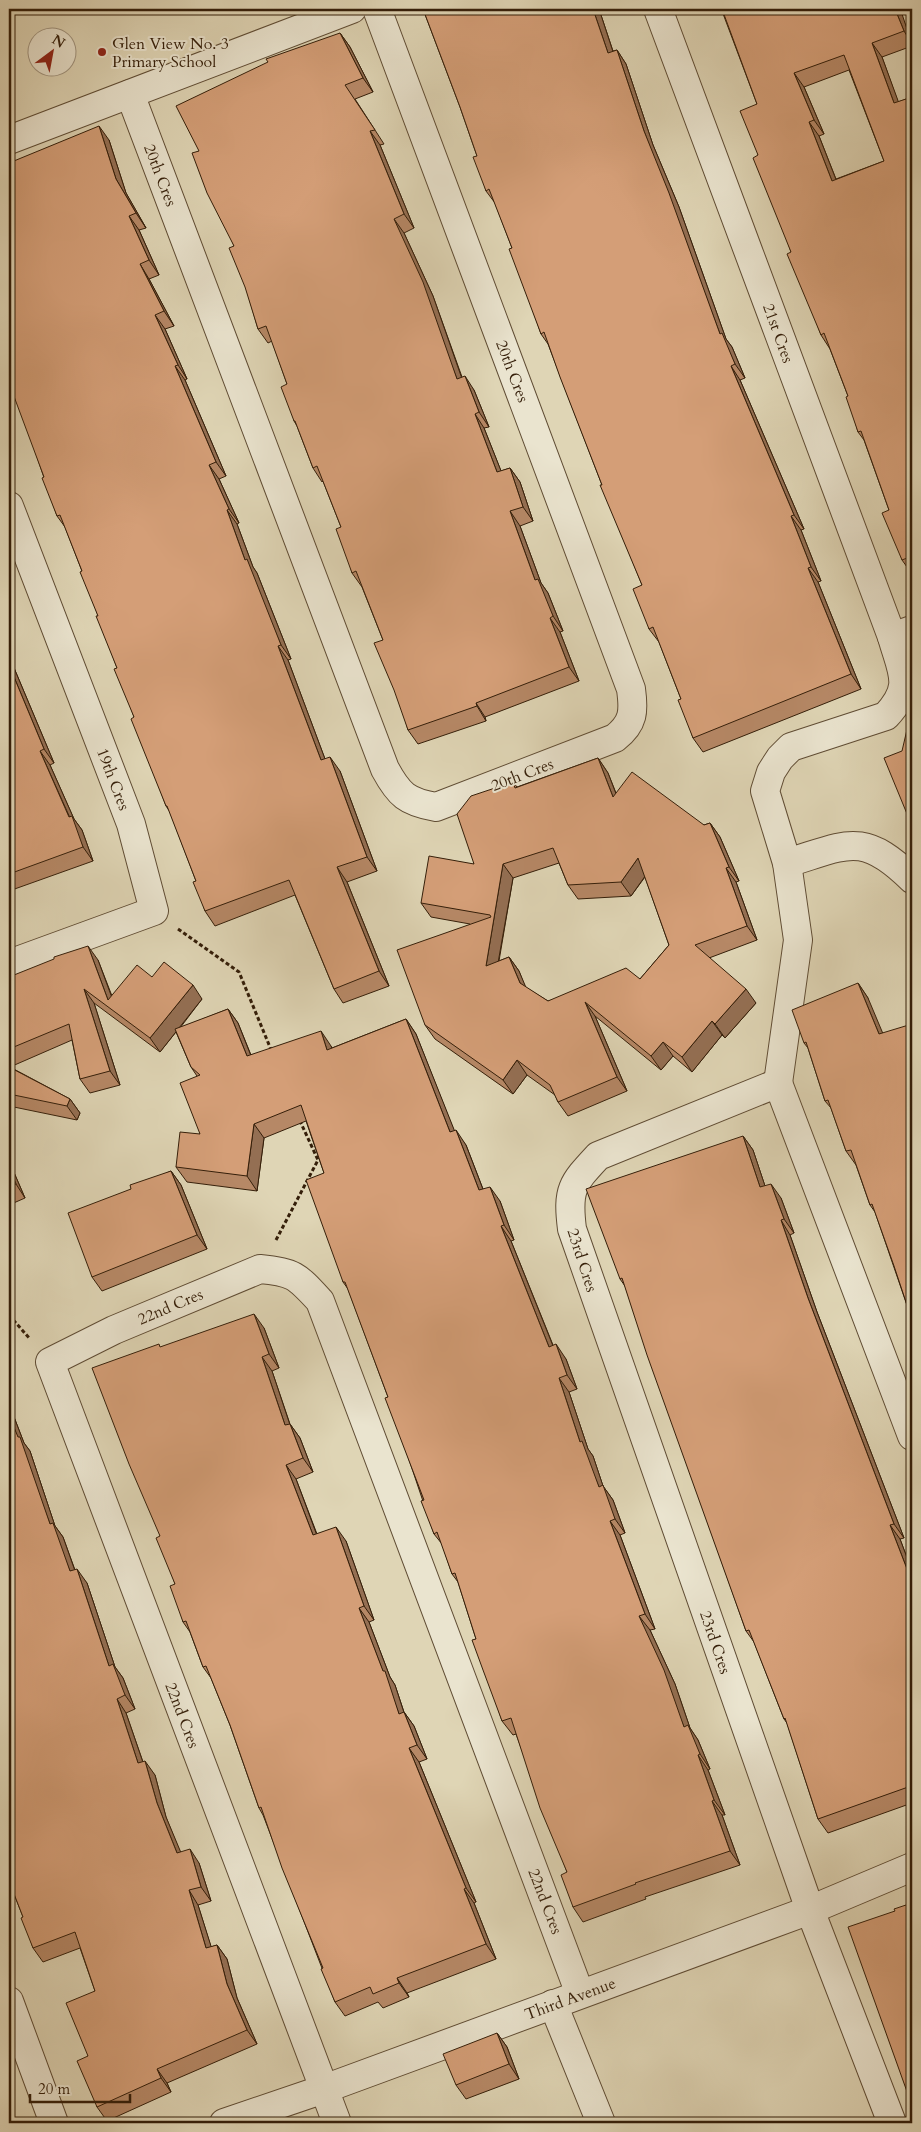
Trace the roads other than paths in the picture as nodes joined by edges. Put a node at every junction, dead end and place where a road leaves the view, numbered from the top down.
1 (352, 9) edge
2 (377, 9) edge
3 (658, 9) edge
4 (130, 94) junction
5 (9, 140) edge
6 (9, 506) edge
7 (902, 634) edge
8 (787, 863) junction
9 (912, 879) edge
10 (9, 964) edge
11 (778, 1083) junction
12 (912, 1436) edge
13 (912, 1867) edge
14 (810, 1910) junction
15 (580, 1994) junction
16 (9, 2001) edge
17 (553, 2004) junction
18 (324, 2089) junction
19 (54, 2123) edge
20 (224, 2123) edge
21 (337, 2123) edge
22 (601, 2123) edge
23 (892, 2123) edge

1 - 4 street
2 - 4 street, 20th Cres
3 - 7 street, 21st Cres
4 - 5 street
6 - 10 street, 19th Cres
7 - 8 street, 21st Cres
8 - 9 street
8 - 11 street, 21st Cres
11 - 12 street
11 - 14 street, 23rd Cres
13 - 14 street, Third Avenue
14 - 15 street, Third Avenue
14 - 23 street, 23rd Cres
15 - 17 street, Third Avenue
15 - 18 street, 22nd Cres
16 - 19 street
17 - 18 street, Third Avenue
17 - 22 street
18 - 20 street, Third Avenue
18 - 21 street

